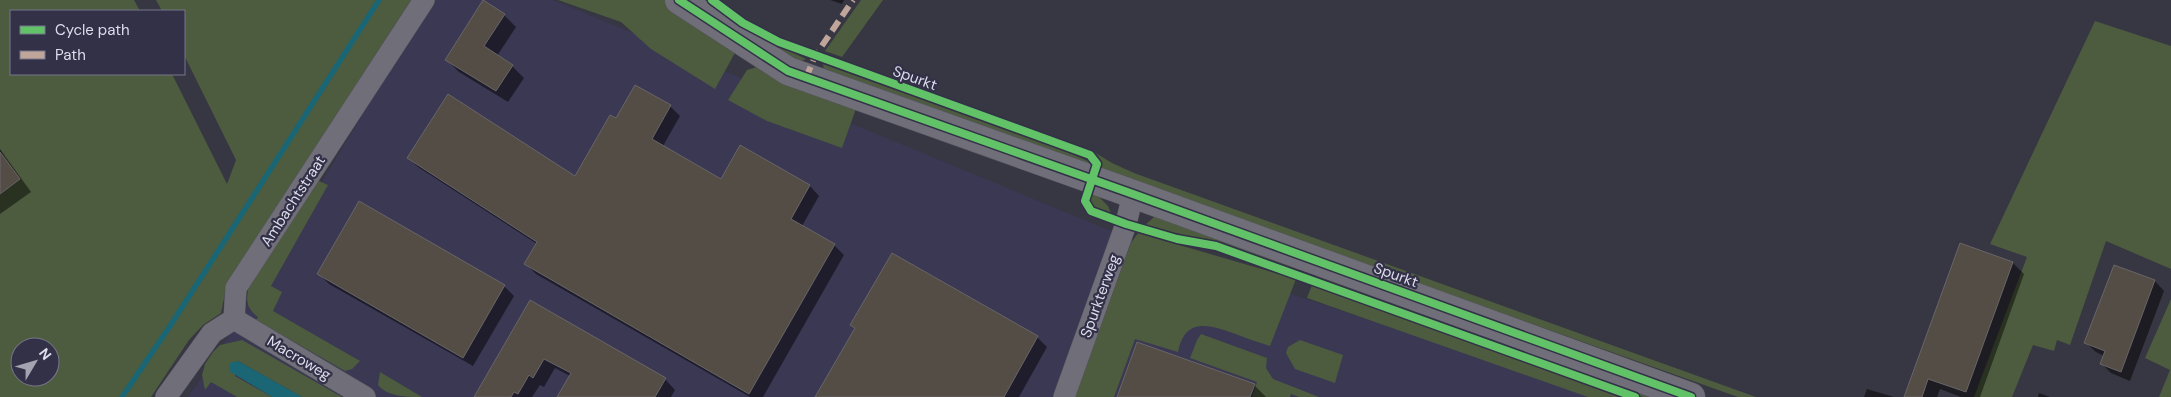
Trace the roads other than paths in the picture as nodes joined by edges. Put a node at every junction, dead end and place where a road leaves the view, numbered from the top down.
1 (424, 0) edge
2 (679, 0) edge
3 (1134, 194) junction
4 (234, 319) junction
5 (166, 397) edge
6 (365, 397) edge
7 (1064, 397) edge
8 (1691, 397) edge

1 - 4 street, Ambachtstraat
2 - 3 street, Spurkt
3 - 7 street, Spurkterweg
3 - 8 street, Spurkt
4 - 5 street
4 - 6 street, Macroweg

